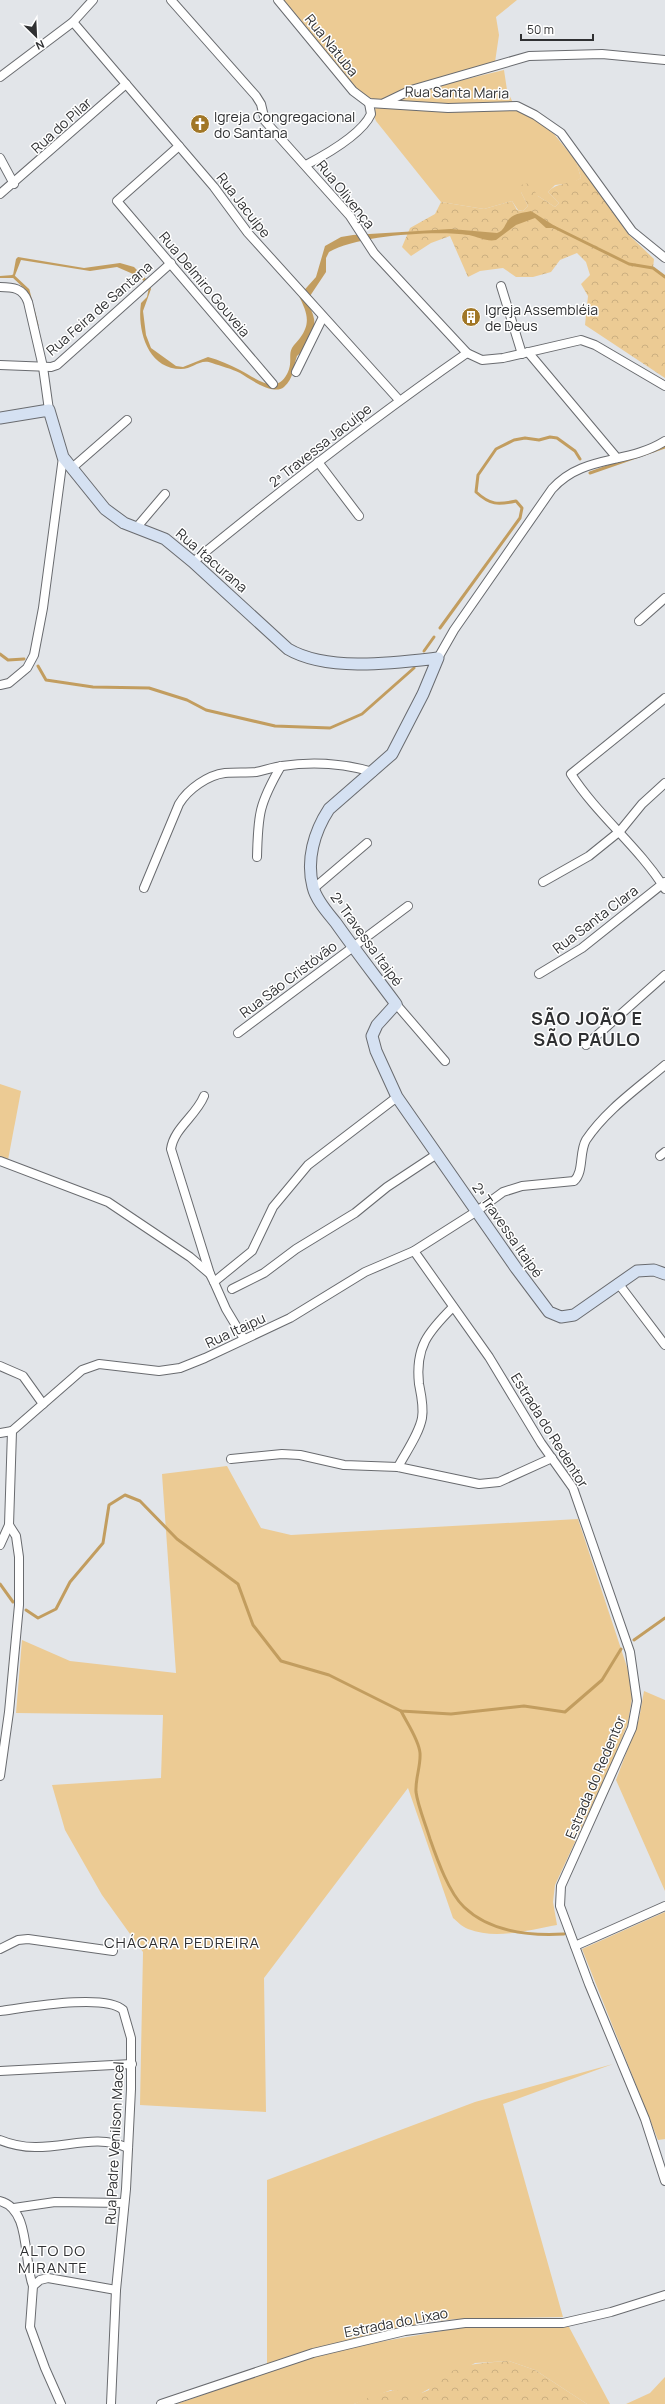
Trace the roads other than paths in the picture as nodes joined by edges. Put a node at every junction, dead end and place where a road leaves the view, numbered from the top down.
1 (93, 0) edge
2 (171, 0) edge
3 (278, 0) edge
4 (73, 22) junction
5 (665, 60) edge
6 (0, 77) edge
7 (126, 84) junction
8 (369, 103) junction
9 (383, 103) junction
10 (179, 146) junction
11 (0, 158) edge
12 (306, 165) junction
13 (14, 184) junction
14 (0, 194) edge
15 (665, 258) edge
16 (170, 263) junction
17 (501, 286) dead end
18 (0, 288) edge
19 (323, 317) junction
20 (525, 353) junction
21 (466, 354) junction
22 (0, 365) edge
23 (44, 371) junction
24 (296, 372) dead end
25 (273, 384) dead end
26 (665, 386) edge
27 (399, 400) junction
28 (48, 410) junction
29 (0, 418) edge
30 (128, 420) dead end
31 (665, 441) edge
32 (63, 457) junction
33 (617, 458) junction
34 (318, 462) junction
35 (72, 468) junction
36 (165, 494) dead end
37 (359, 516) dead end
38 (137, 527) junction
39 (193, 562) junction
40 (665, 598) edge
41 (639, 622) dead end
42 (438, 658) junction
43 (0, 685) edge
44 (665, 698) edge
45 (281, 766) junction
46 (373, 772) junction
47 (665, 783) edge
48 (620, 831) junction
49 (367, 843) dead end
50 (257, 857) dead end
51 (543, 882) dead end
52 (664, 885) edge
53 (144, 888) dead end
54 (313, 889) junction
55 (408, 906) dead end
56 (353, 947) junction
57 (539, 974) dead end
58 (665, 975) edge
59 (396, 1004) junction
60 (238, 1033) dead end
61 (586, 1045) dead end
62 (445, 1061) dead end
63 (665, 1065) edge
64 (204, 1096) dead end
65 (397, 1097) junction
66 (437, 1154) junction
67 (0, 1161) edge
68 (477, 1212) junction
69 (414, 1251) junction
70 (210, 1274) junction
71 (665, 1274) edge
72 (214, 1282) junction
73 (618, 1283) junction
74 (232, 1289) dead end
75 (453, 1307) junction
76 (244, 1339) junction
77 (665, 1345) edge
78 (0, 1366) edge
79 (43, 1404) junction
80 (12, 1431) junction
81 (0, 1434) edge
82 (552, 1458) junction
83 (231, 1459) dead end
84 (398, 1467) junction
85 (9, 1525) junction
86 (0, 1545) edge
87 (0, 1776) edge
88 (665, 1906) edge
89 (575, 1946) junction
90 (0, 1949) edge
91 (113, 1951) dead end
92 (0, 2011) edge
93 (132, 2064) junction
94 (0, 2071) edge
95 (0, 2140) edge
96 (128, 2148) junction
97 (665, 2181) edge
98 (0, 2201) edge
99 (124, 2203) junction
100 (14, 2208) junction
101 (33, 2286) junction
102 (116, 2290) junction
103 (665, 2295) edge
104 (61, 2404) edge
105 (110, 2404) edge
106 (161, 2404) edge

1 - 4 street
2 - 12 street, Rua Olivença
3 - 8 street, Rua Natuba
4 - 6 street
4 - 7 street, Rua Jacuípe
5 - 9 street
7 - 10 street, Rua Jacuípe
7 - 13 street, Rua do Pilar
8 - 9 street, Rua Santa Maria
8 - 12 street
9 - 15 street, Rua Santa Maria
10 - 16 street, Rua Delmiro Gouveia
10 - 19 street, Rua Jacuípe
11 - 13 street
12 - 21 street, Rua Olivença
13 - 14 street, Rua do Pilar
16 - 23 street, Rua Feira de Santana
16 - 25 street, Rua Delmiro Gouveia
17 - 20 street
18 - 23 street, Rua Itacurana
19 - 24 street
19 - 27 street, Rua Jacuípe
20 - 21 street
20 - 26 street
20 - 33 street
21 - 27 street, 2ª Travessa Jacuípe
22 - 23 street, Rua Feira de Santana
23 - 28 street, Rua Itacurana
27 - 34 street, 2ª Travessa Jacuípe
28 - 29 street
28 - 32 street, Rua Itacurana
30 - 35 street
31 - 33 street
32 - 35 street, Rua Itacurana
32 - 43 street
33 - 42 street, 2ª Travessa Itaipé
34 - 37 street
34 - 39 street, 2ª Travessa Jacuípe
35 - 38 street, Rua Itacurana
36 - 38 street
38 - 39 street, Rua Itacurana
39 - 42 street, Rua Itacurana
40 - 41 street
42 - 46 street, 2ª Travessa Itaipé
44 - 48 street
45 - 46 street
45 - 50 street
45 - 53 street
46 - 54 street, 2ª Travessa Itaipé
47 - 48 street
48 - 51 street
48 - 52 street
49 - 54 street
52 - 57 street, Rua Santa Clara
54 - 56 street, 2ª Travessa Itaipé
55 - 56 street, Rua São Cristóvão
56 - 59 street, 2ª Travessa Itaipé
56 - 60 street, Rua São Cristóvão
58 - 61 street
59 - 62 street
59 - 65 street, 2ª Travessa Itaipé
63 - 68 street, Rua Itaipu
64 - 70 street
65 - 66 street, 2ª Travessa Itaipé
65 - 72 street
66 - 68 street, 2ª Travessa Itaipé
66 - 74 street
67 - 70 street
68 - 69 street, Rua Itaipu
68 - 73 street, 2ª Travessa Itaipé
69 - 75 street, Estrada do Redentor
69 - 76 street, Rua Itaipu
70 - 72 street
71 - 73 street, 2ª Travessa Itaipé
72 - 76 street
73 - 77 street
75 - 82 street, Estrada do Redentor
75 - 84 street
76 - 79 street, Rua Itaipu
78 - 79 street
79 - 80 street, Rua Itaipu
80 - 81 street, Rua Itaipu
80 - 85 street
82 - 84 street
82 - 89 street, Estrada do Redentor
83 - 84 street
85 - 86 street
85 - 87 street
88 - 89 street
89 - 97 street, Estrada do Redentor
90 - 91 street
92 - 93 street, Rua Padre Venilson Macel
93 - 94 street
93 - 96 street, Rua Padre Venilson Macel
95 - 96 street
96 - 99 street, Rua Padre Venilson Macel
98 - 100 street
99 - 100 street
99 - 102 street, Rua Padre Venilson Macel
100 - 101 street
101 - 102 street
101 - 104 street
102 - 105 street, Rua Padre Venilson Macel
103 - 106 street, Estrada do Lixao

